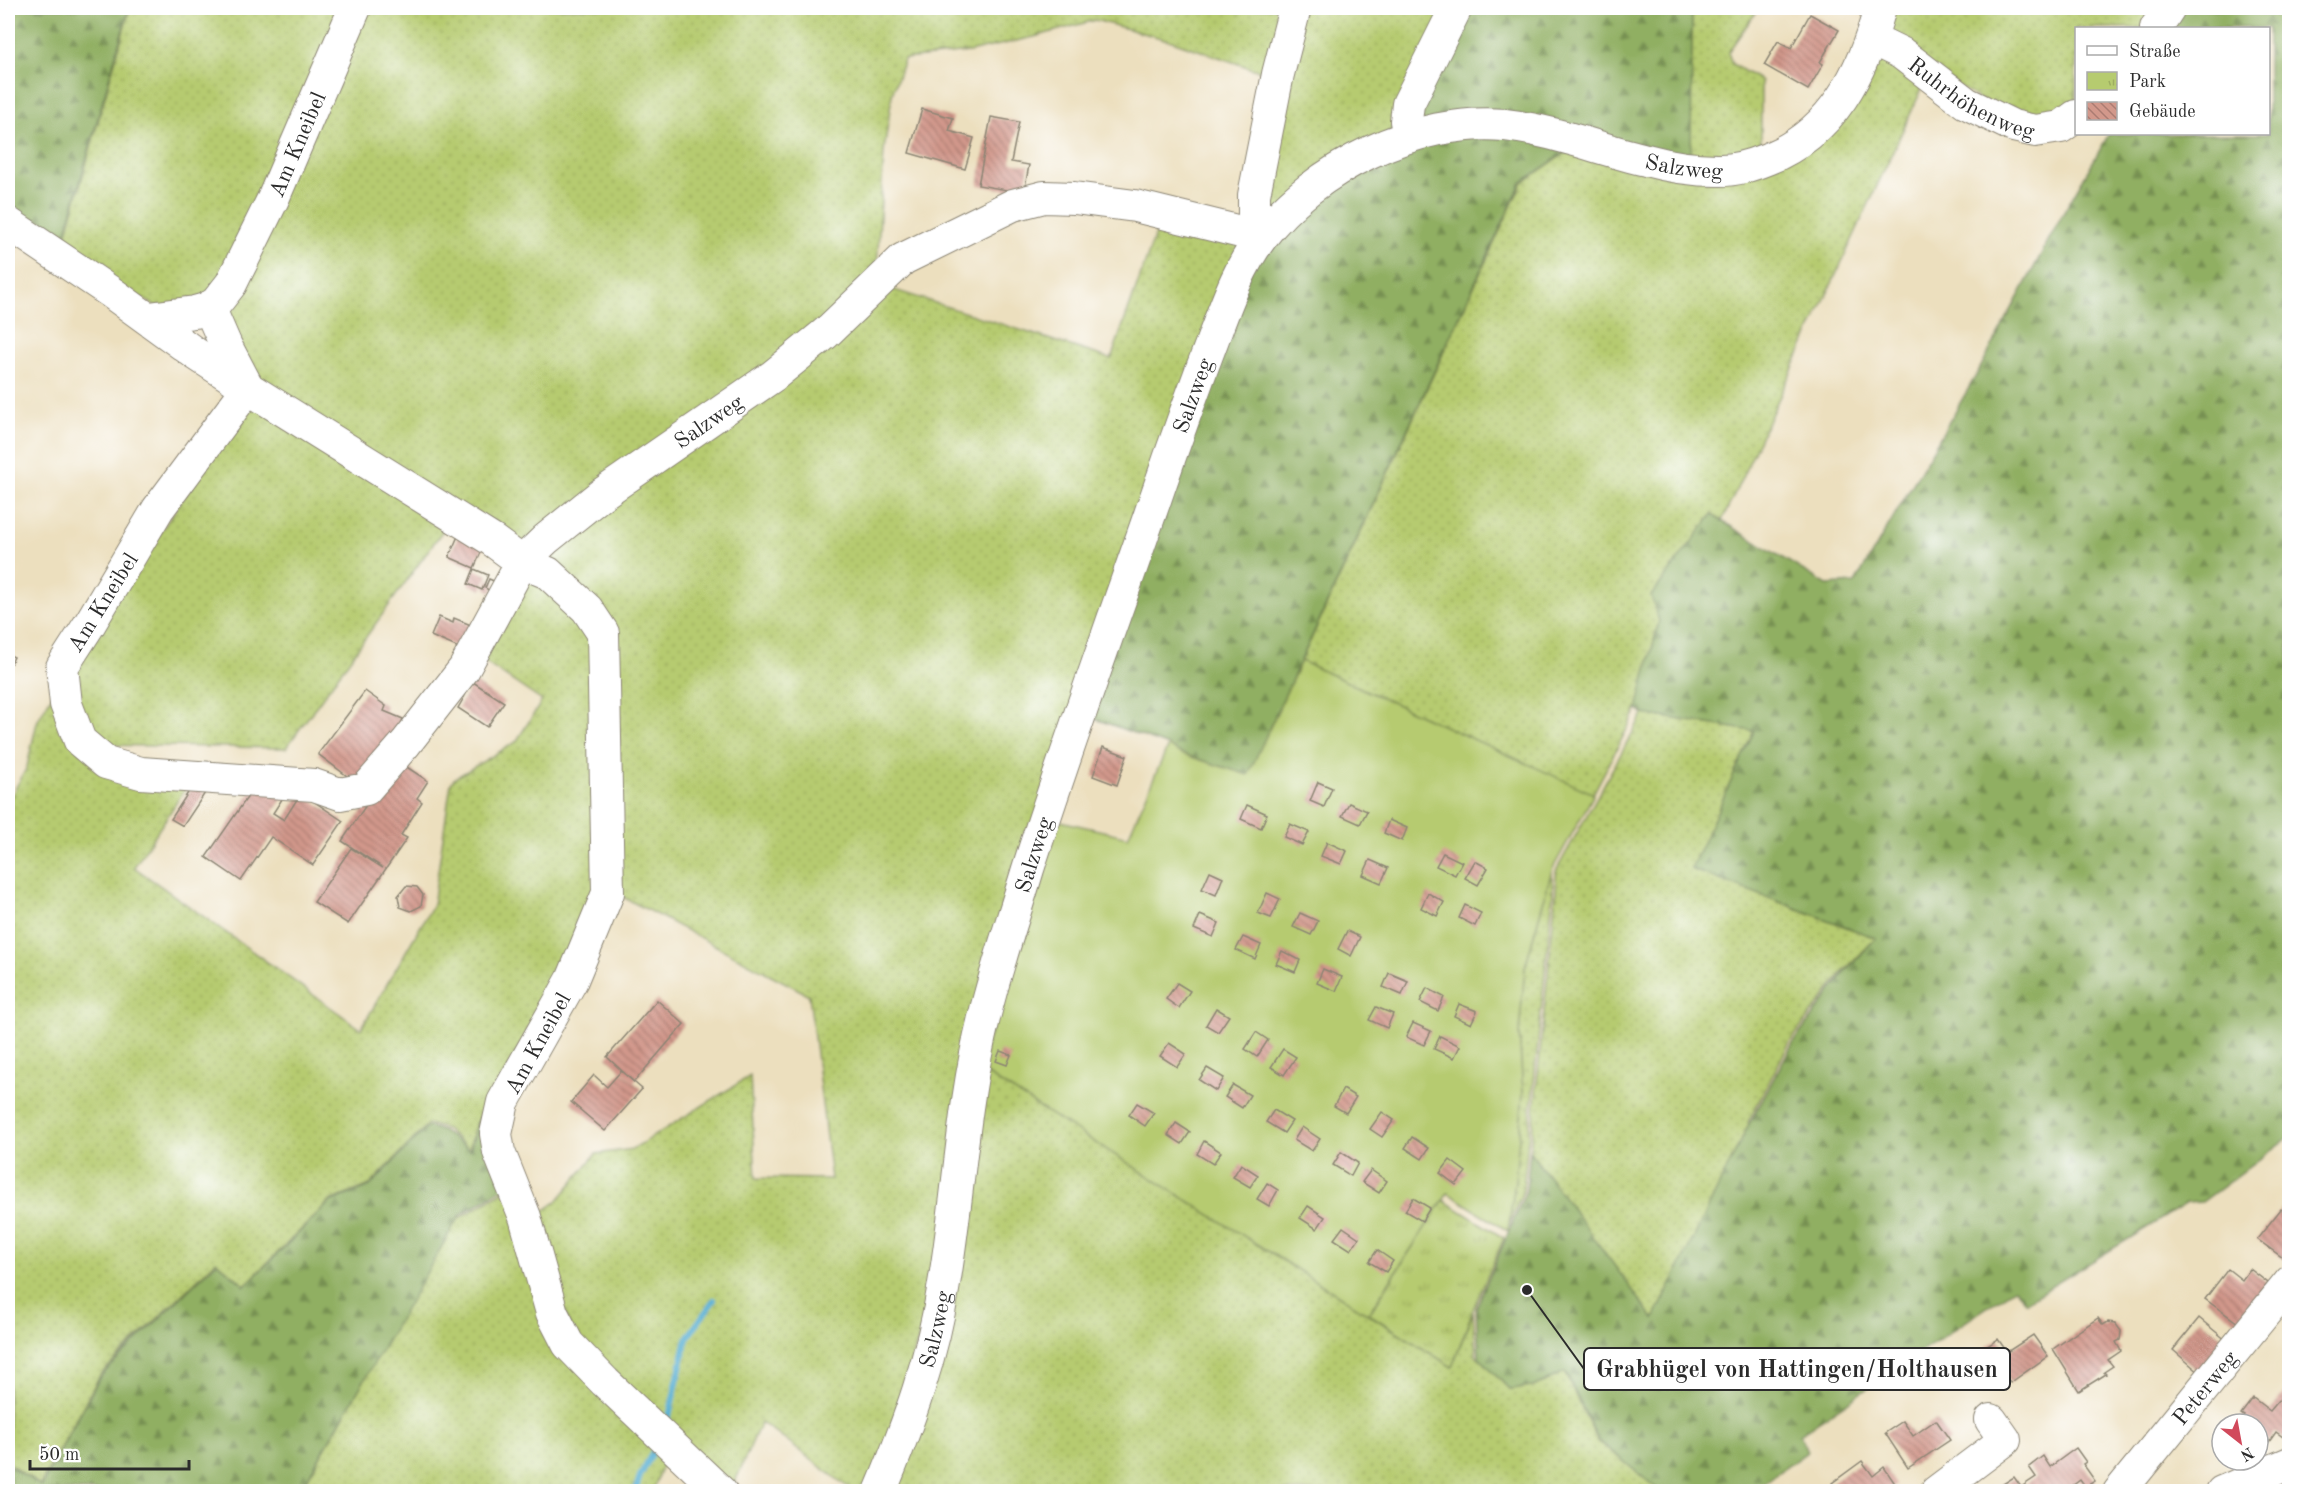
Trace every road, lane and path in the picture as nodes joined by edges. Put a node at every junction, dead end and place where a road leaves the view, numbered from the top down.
1 (355, 8) edge
2 (1295, 8) edge
3 (1456, 8) edge
4 (1880, 8) edge
5 (2169, 8) edge
6 (2157, 27) edge
7 (1872, 39) junction
8 (2075, 117) edge
9 (1409, 136) junction
10 (8, 224) edge
11 (1261, 237) junction
12 (209, 307) junction
13 (149, 318) junction
14 (248, 388) junction
15 (522, 562) junction
16 (2289, 1282) edge
17 (1991, 1420) dead end
18 (2289, 1463) edge
19 (721, 1491) edge
20 (880, 1491) edge
21 (1936, 1491) edge
22 (2119, 1491) edge
23 (2222, 1491) edge

1 - 12 street, Am Kneibel
2 - 11 street
3 - 9 street
4 - 7 street, Salzweg
5 - 6 street
7 - 8 street, Ruhrhöhenweg
7 - 9 street, Salzweg
9 - 11 street, Salzweg
10 - 13 street, Am Kneibel
11 - 15 street, Salzweg
11 - 20 street, Salzweg
12 - 13 street
12 - 14 street
13 - 14 street, Am Kneibel
14 - 15 street, Am Kneibel
14 - 15 street, Am Kneibel
15 - 19 street, Am Kneibel
16 - 22 street, Peterweg
17 - 21 street
18 - 23 street

